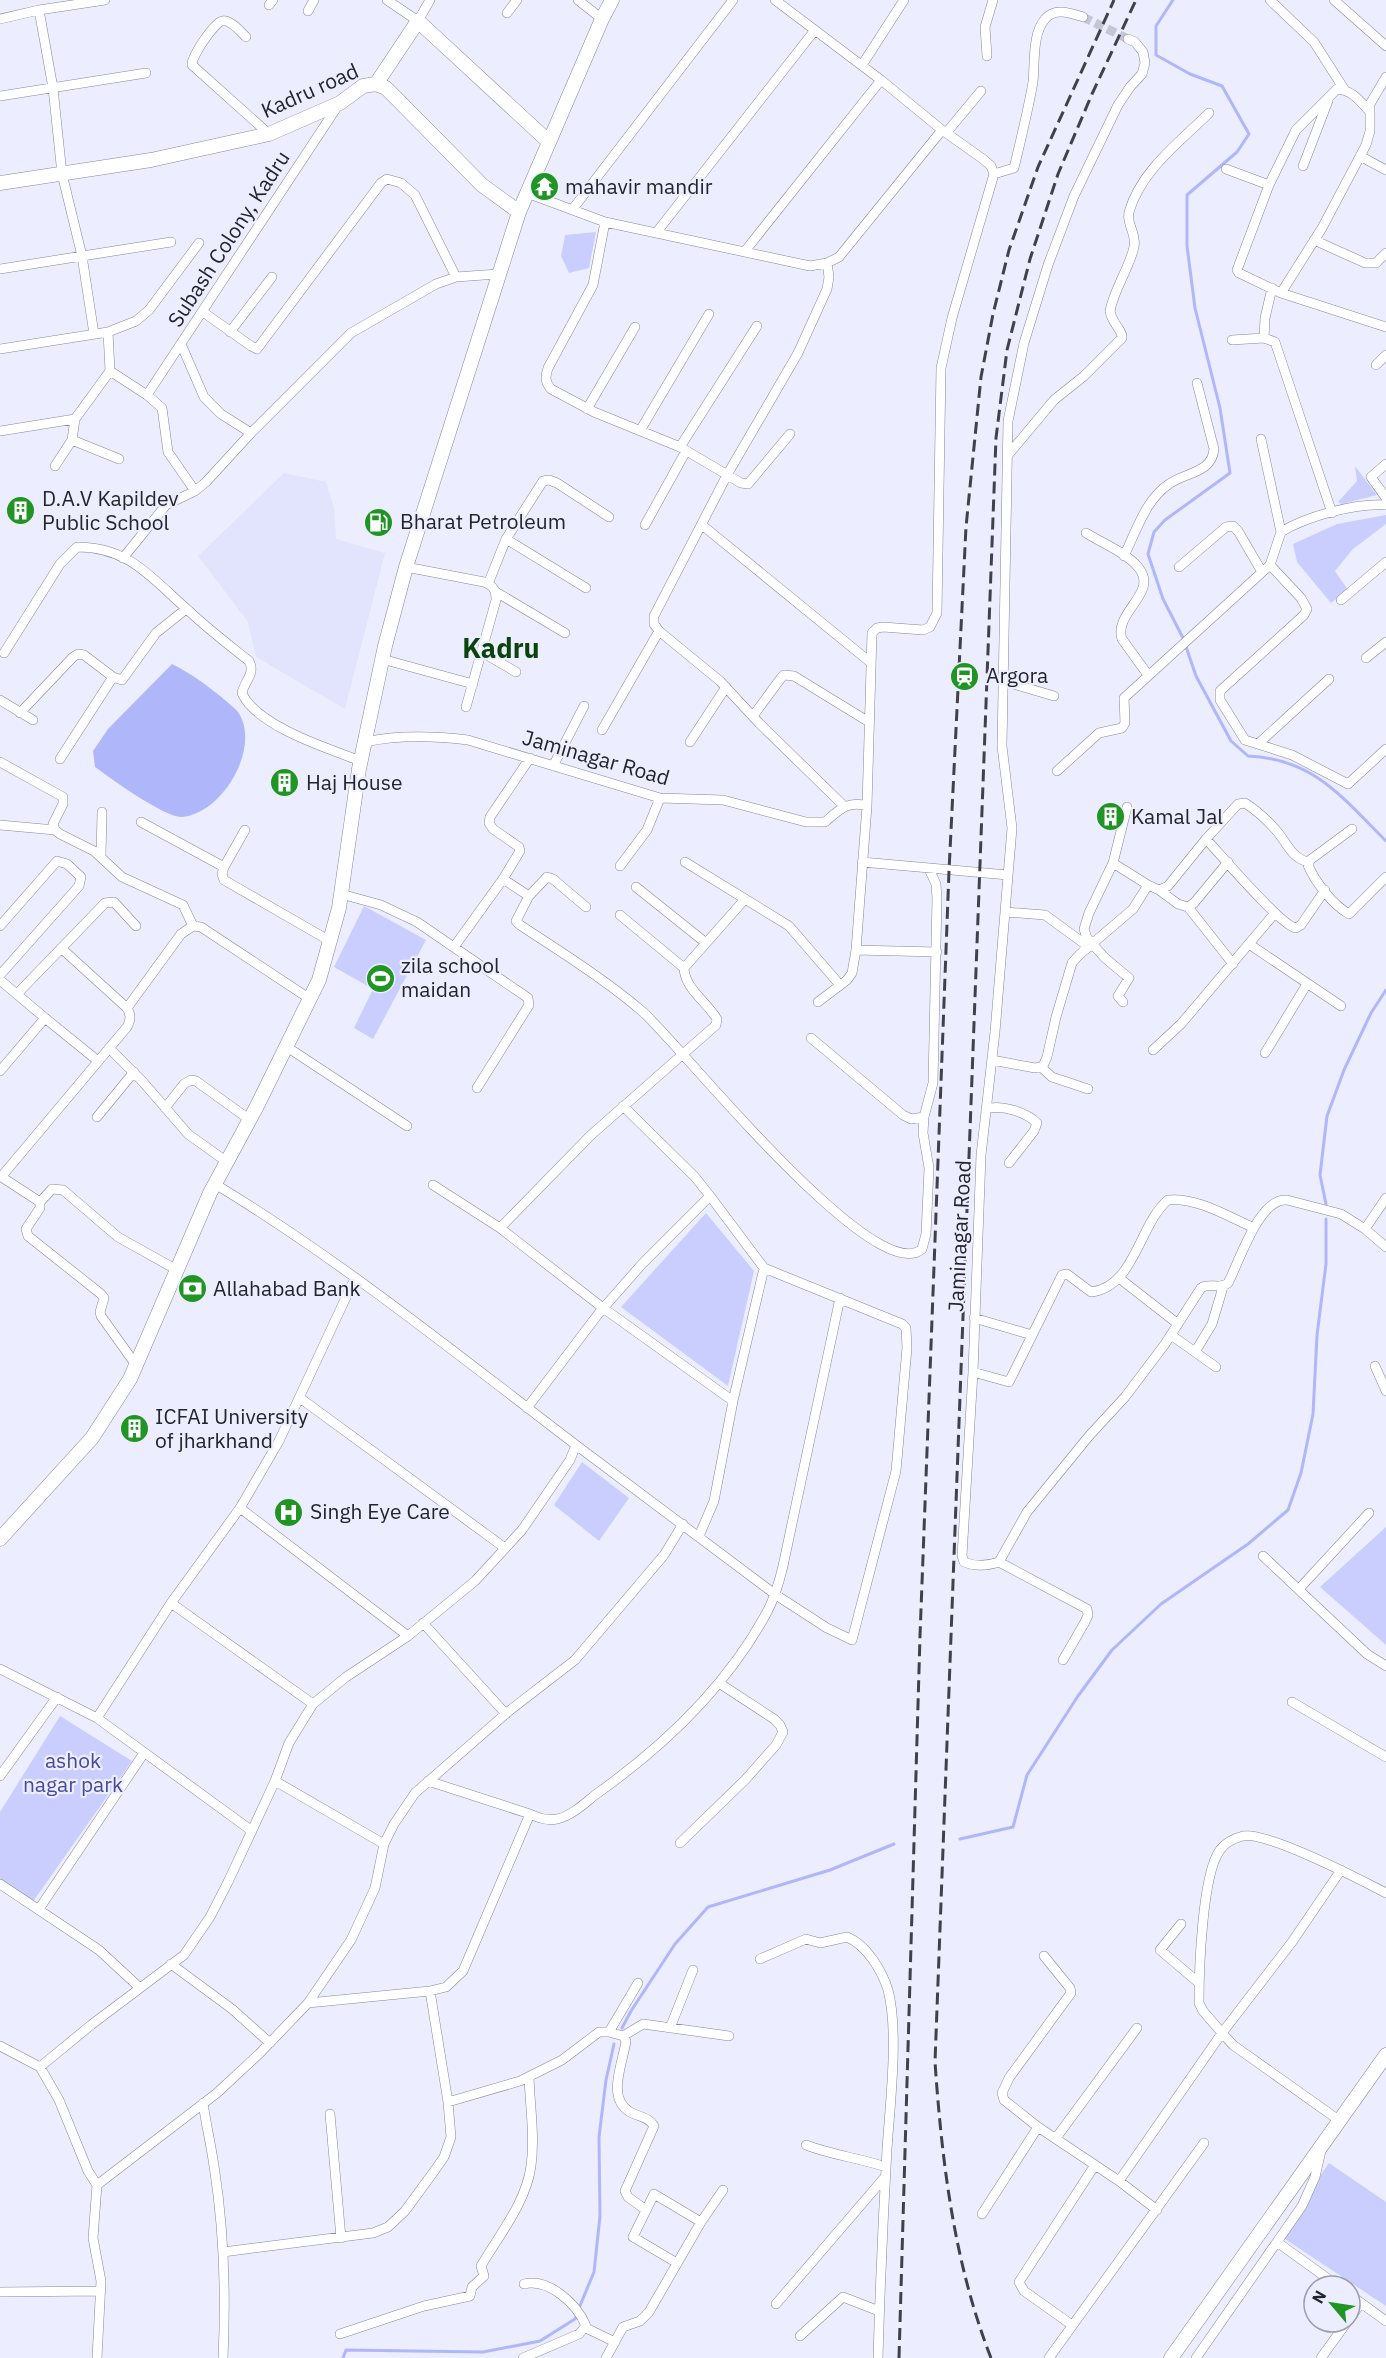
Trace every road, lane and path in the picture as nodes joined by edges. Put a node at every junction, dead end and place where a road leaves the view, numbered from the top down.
1 (105, 0) edge
2 (314, 0) edge
3 (387, 0) edge
4 (430, 0) edge
5 (517, 0) edge
6 (578, 0) edge
7 (612, 0) edge
8 (733, 0) edge
9 (904, 0) edge
10 (993, 0) edge
11 (1270, 0) edge
12 (1334, 0) edge
13 (778, 1) edge
14 (39, 10) junction
15 (308, 11) dead end
16 (507, 13) dead end
17 (1083, 17) tunnel mouth
18 (0, 19) edge
19 (602, 20) junction
20 (418, 21) junction
21 (815, 30) junction
22 (246, 37) dead end
23 (1128, 39) tunnel mouth
24 (1386, 46) edge
25 (987, 56) dead end
26 (862, 65) junction
27 (146, 73) dead end
28 (1386, 77) edge
29 (881, 80) junction
30 (376, 84) junction
31 (53, 88) junction
32 (1344, 89) junction
33 (981, 91) dead end
34 (1332, 92) junction
35 (0, 96) edge
36 (340, 103) junction
37 (1369, 111) junction
38 (1209, 113) dead end
39 (944, 132) junction
40 (269, 134) junction
41 (549, 142) junction
42 (1360, 156) junction
43 (1303, 166) dead end
44 (1226, 169) dead end
45 (1386, 170) edge
46 (63, 174) junction
47 (994, 174) junction
48 (0, 183) edge
49 (1269, 185) junction
50 (527, 193) junction
51 (572, 210) junction
52 (519, 212) junction
53 (605, 222) junction
54 (656, 233) junction
55 (1314, 240) junction
56 (171, 242) dead end
57 (199, 243) dead end
58 (745, 251) junction
59 (1386, 253) edge
60 (82, 256) junction
61 (827, 263) junction
62 (0, 269) edge
63 (498, 274) junction
64 (272, 277) dead end
65 (456, 277) junction
66 (1277, 291) junction
67 (203, 312) junction
68 (710, 314) dead end
69 (757, 326) dead end
70 (635, 327) dead end
71 (1386, 327) edge
72 (108, 332) junction
73 (230, 332) junction
74 (94, 334) junction
75 (1264, 338) junction
76 (1232, 340) dead end
77 (181, 344) junction
78 (0, 349) edge
79 (1386, 355) edge
80 (1376, 365) dead end
81 (110, 371) junction
82 (1197, 383) dead end
83 (147, 395) junction
84 (587, 408) junction
85 (75, 419) junction
86 (641, 429) junction
87 (0, 431) edge
88 (251, 434) junction
89 (790, 434) dead end
90 (72, 440) junction
91 (1261, 440) dead end
92 (683, 449) junction
93 (1008, 455) junction
94 (119, 459) dead end
95 (1386, 464) edge
96 (55, 466) dead end
97 (727, 476) junction
98 (195, 491) junction
99 (1386, 498) edge
100 (1386, 506) edge
101 (1332, 513) junction
102 (609, 517) dead end
103 (645, 525) dead end
104 (702, 525) junction
105 (1281, 532) junction
106 (1086, 533) dead end
107 (506, 539) junction
108 (1124, 556) junction
109 (123, 558) junction
110 (1386, 562) edge
111 (1270, 565) junction
112 (406, 567) junction
113 (1179, 567) dead end
114 (1262, 572) junction
115 (488, 584) junction
116 (585, 588) dead end
117 (496, 592) junction
118 (1341, 600) dead end
119 (186, 609) junction
120 (658, 631) junction
121 (565, 633) dead end
122 (1386, 642) edge
123 (4, 652) dead end
124 (482, 652) junction
125 (1366, 658) dead end
126 (382, 659) junction
127 (870, 662) junction
128 (516, 672) dead end
129 (1148, 675) junction
130 (113, 677) junction
131 (1329, 679) dead end
132 (1003, 681) junction
133 (473, 684) junction
134 (726, 687) junction
135 (1054, 696) dead end
136 (0, 700) edge
137 (584, 706) dead end
138 (466, 707) dead end
139 (20, 713) junction
140 (753, 716) junction
141 (33, 720) dead end
142 (869, 722) junction
143 (602, 730) dead end
144 (365, 742) junction
145 (690, 742) dead end
146 (1258, 744) junction
147 (1386, 749) edge
148 (530, 758) junction
149 (60, 759) dead end
150 (361, 760) junction
151 (0, 762) edge
152 (553, 766) junction
153 (1057, 771) dead end
154 (660, 798) junction
155 (844, 806) junction
156 (867, 806) junction
157 (1127, 807) dead end
158 (102, 812) dead end
159 (141, 822) dead end
160 (0, 825) edge
161 (1352, 829) dead end
162 (55, 830) junction
163 (245, 830) dead end
164 (1206, 839) junction
165 (101, 856) junction
166 (862, 860) junction
167 (685, 862) dead end
168 (1228, 862) junction
169 (1308, 862) junction
170 (1113, 864) junction
171 (620, 866) dead end
172 (224, 867) junction
173 (929, 869) junction
174 (1008, 875) junction
175 (1386, 877) edge
176 (503, 879) junction
177 (1148, 885) junction
178 (636, 887) dead end
179 (1159, 890) junction
180 (1325, 890) junction
181 (341, 894) junction
182 (529, 896) junction
183 (745, 899) junction
184 (586, 907) dead end
185 (1188, 907) junction
186 (1005, 912) junction
187 (1275, 913) junction
188 (620, 915) dead end
189 (0, 926) edge
190 (136, 926) dead end
191 (193, 926) junction
192 (330, 941) junction
193 (706, 943) junction
194 (1249, 944) junction
195 (1091, 945) junction
196 (454, 947) junction
197 (61, 948) junction
198 (856, 950) junction
199 (937, 952) junction
200 (1233, 964) junction
201 (684, 968) junction
202 (0, 975) edge
203 (0, 980) edge
204 (1307, 984) junction
205 (840, 985) junction
206 (17, 994) junction
207 (310, 999) junction
208 (818, 1002) dead end
209 (1123, 1002) dead end
210 (1341, 1006) dead end
211 (127, 1008) junction
212 (45, 1018) junction
213 (812, 1038) dead end
214 (287, 1047) junction
215 (109, 1048) junction
216 (1153, 1050) dead end
217 (1265, 1053) dead end
218 (681, 1054) junction
219 (992, 1060) junction
220 (98, 1061) junction
221 (1041, 1067) junction
222 (0, 1071) edge
223 (134, 1072) junction
224 (477, 1088) dead end
225 (1088, 1089) dead end
226 (623, 1106) junction
227 (165, 1108) junction
228 (986, 1109) junction
229 (97, 1117) dead end
230 (924, 1118) junction
231 (250, 1120) junction
232 (407, 1126) dead end
233 (227, 1162) junction
234 (1009, 1163) dead end
235 (0, 1177) edge
236 (215, 1184) junction
237 (433, 1185) dead end
238 (710, 1196) junction
239 (1386, 1197) edge
240 (39, 1202) junction
241 (500, 1228) junction
242 (1254, 1228) junction
243 (1365, 1229) junction
244 (1386, 1247) edge
245 (764, 1268) junction
246 (177, 1270) junction
247 (356, 1278) junction
248 (1119, 1278) junction
249 (1223, 1287) junction
250 (840, 1298) junction
251 (603, 1308) junction
252 (975, 1318) junction
253 (1178, 1324) junction
254 (1032, 1335) junction
255 (1171, 1335) junction
256 (1195, 1352) junction
257 (136, 1365) junction
258 (1375, 1366) dead end
259 (1216, 1367) dead end
260 (973, 1372) junction
261 (1386, 1391) edge
262 (300, 1398) junction
263 (733, 1401) junction
264 (527, 1408) junction
265 (576, 1445) junction
266 (240, 1508) junction
267 (1369, 1513) dead end
268 (683, 1524) junction
269 (699, 1536) junction
270 (0, 1539) edge
271 (505, 1548) junction
272 (1263, 1556) dead end
273 (999, 1562) junction
274 (1299, 1589) junction
275 (776, 1595) junction
276 (171, 1603) junction
277 (423, 1623) junction
278 (408, 1636) junction
279 (1063, 1660) dead end
280 (1386, 1666) edge
281 (0, 1669) edge
282 (719, 1683) junction
283 (57, 1697) junction
284 (1292, 1702) dead end
285 (314, 1704) junction
286 (506, 1714) junction
287 (98, 1718) junction
288 (144, 1753) junction
289 (1386, 1756) edge
290 (0, 1776) edge
291 (275, 1781) junction
292 (428, 1781) junction
293 (530, 1814) junction
294 (252, 1831) junction
295 (384, 1844) junction
296 (680, 1844) dead end
297 (1341, 1870) junction
298 (0, 1884) edge
299 (1386, 1893) edge
300 (39, 1909) junction
301 (1181, 1924) dead end
302 (1044, 1956) dead end
303 (760, 1959) dead end
304 (171, 1964) junction
305 (693, 1970) dead end
306 (638, 1983) dead end
307 (1199, 1983) junction
308 (140, 1988) junction
309 (430, 1991) junction
310 (308, 2002) junction
311 (670, 2028) junction
312 (1137, 2028) dead end
313 (609, 2032) junction
314 (1222, 2033) junction
315 (623, 2036) junction
316 (729, 2036) dead end
317 (270, 2043) junction
318 (0, 2046) edge
319 (1386, 2055) edge
320 (40, 2067) junction
321 (529, 2077) junction
322 (448, 2102) junction
323 (203, 2103) junction
324 (330, 2114) dead end
325 (1340, 2121) junction
326 (1038, 2127) junction
327 (1056, 2138) junction
328 (1204, 2143) dead end
329 (806, 2145) dead end
330 (1322, 2145) junction
331 (1095, 2165) junction
332 (886, 2172) junction
333 (1119, 2181) junction
334 (97, 2185) junction
335 (723, 2190) dead end
336 (646, 2210) junction
337 (1157, 2210) junction
338 (982, 2214) dead end
339 (701, 2222) junction
340 (341, 2238) junction
341 (1277, 2242) junction
342 (223, 2252) junction
343 (677, 2263) junction
344 (1321, 2274) edge
345 (524, 2284) dead end
346 (101, 2291) junction
347 (0, 2292) edge
348 (776, 2304) dead end
349 (1362, 2304) edge
350 (879, 2312) junction
351 (1386, 2321) edge
352 (585, 2324) junction
353 (1072, 2325) junction
354 (340, 2334) dead end
355 (1338, 2334) edge
356 (800, 2336) dead end
357 (615, 2342) junction
358 (97, 2358) edge
359 (223, 2358) edge
360 (523, 2358) edge
361 (606, 2358) edge
362 (878, 2358) edge
363 (1049, 2358) edge
364 (1171, 2358) edge
365 (1196, 2358) edge
366 (1321, 2358) edge

1 - 14 street
2 - 15 street
3 - 20 street
4 - 20 street
5 - 16 street
6 - 19 street
7 - 19 street
8 - 51 street
9 - 26 street
10 - 25 street
11 - 32 street
12 - 24 street
13 - 21 street
14 - 18 street
14 - 31 street
17 - 47 street
19 - 41 street
20 - 30 street
20 - 41 street
21 - 26 street
21 - 54 street
22 - 40 street
23 - 93 street, Jaminagar Road
26 - 29 street
27 - 31 street
28 - 37 street
29 - 39 street
29 - 58 street
30 - 36 street, Kadru road
30 - 52 street, Kadru road
31 - 35 street
31 - 46 street
32 - 34 street
32 - 37 street
33 - 39 street
34 - 43 street
34 - 49 street
36 - 40 street, Kadru road
36 - 67 street, Subash Colony, Kadru
37 - 42 street
38 - 93 street
39 - 47 street
39 - 61 street
40 - 46 street, Kadru road
41 - 50 street
42 - 45 street
42 - 55 street
44 - 49 street
46 - 48 street, Kadru road
46 - 60 street
47 - 127 street
49 - 66 street
50 - 51 street
50 - 52 street
51 - 53 street
52 - 63 street
53 - 54 street
53 - 84 street
54 - 58 street
55 - 59 street
55 - 66 street
56 - 60 street
57 - 72 street
58 - 61 street
60 - 62 street
60 - 74 street
61 - 97 street
63 - 65 street
63 - 112 street
64 - 73 street
65 - 73 street
65 - 88 street
66 - 71 street
66 - 75 street
67 - 73 street
67 - 77 street, Subash Colony, Kadru
68 - 86 street
69 - 92 street
70 - 84 street
72 - 74 street
72 - 81 street
74 - 78 street
75 - 76 street
75 - 101 street
77 - 83 street, Subash Colony, Kadru
77 - 88 street
79 - 80 street
81 - 83 street
81 - 85 street
82 - 108 street
83 - 98 street
84 - 86 street
85 - 87 street
85 - 90 street
86 - 92 street
88 - 98 street
89 - 97 street
90 - 94 street
90 - 96 street
91 - 105 street
92 - 97 street
92 - 103 street
93 - 132 street, Jaminagar Road
95 - 99 street
97 - 104 street
98 - 109 street
100 - 101 street
101 - 105 street
102 - 107 street
104 - 120 street
104 - 127 street
105 - 111 street
106 - 108 street
107 - 115 street
107 - 116 street
108 - 129 street
109 - 119 street
109 - 123 street
110 - 118 street
111 - 114 street
111 - 146 street
112 - 115 street
112 - 126 street
113 - 114 street
114 - 129 street
115 - 117 street
117 - 121 street
117 - 124 street
119 - 130 street
119 - 150 street
120 - 134 street
120 - 143 street
122 - 125 street
124 - 128 street
124 - 133 street
126 - 133 street
126 - 144 street
127 - 142 street
129 - 153 street
130 - 139 street
130 - 149 street
131 - 146 street
132 - 135 street
132 - 174 street, Jaminagar Road
133 - 138 street
134 - 140 street
134 - 145 street
136 - 139 street
137 - 152 street
139 - 141 street
140 - 142 street
140 - 155 street
142 - 156 street
144 - 148 street, Jaminagar Road
144 - 150 street
146 - 147 street
148 - 152 street, Jaminagar Road
148 - 176 street
150 - 181 street
151 - 162 street
152 - 154 street, Jaminagar Road
154 - 155 street, Jaminagar Road
154 - 171 street
155 - 156 street
156 - 166 street
157 - 170 street
158 - 165 street
159 - 172 street
160 - 162 street
161 - 169 street
162 - 165 street
163 - 172 street
164 - 168 street
164 - 169 street
164 - 179 street
165 - 191 street
166 - 173 street
166 - 198 street
167 - 183 street
168 - 185 street
168 - 187 street
169 - 180 street
170 - 177 street
170 - 195 street
172 - 192 street
173 - 174 street
173 - 199 street
174 - 186 street, Jaminagar Road
175 - 180 street
176 - 182 street
176 - 196 street
177 - 179 street
177 - 195 street
178 - 193 street
179 - 185 street
180 - 187 street
181 - 192 street
181 - 196 street
182 - 184 street
182 - 218 street
183 - 193 street
183 - 205 street
185 - 200 street
186 - 195 street
186 - 219 street, Jaminagar Road
187 - 194 street
188 - 201 street
189 - 202 street
190 - 197 street
191 - 207 street
191 - 211 street
192 - 207 street
193 - 201 street
194 - 200 street
194 - 204 street
195 - 209 street
195 - 221 street
196 - 224 street
197 - 206 street
197 - 211 street
198 - 199 street
198 - 205 street
199 - 230 street
200 - 216 street
201 - 218 street
203 - 206 street
204 - 210 street
204 - 217 street
205 - 208 street
206 - 212 street
207 - 214 street
211 - 215 street
212 - 220 street
212 - 222 street
213 - 230 street
214 - 231 street
214 - 232 street
215 - 220 street
215 - 223 street
218 - 226 street
218 - 230 street
219 - 221 street
219 - 228 street, Jaminagar Road
220 - 235 street
221 - 225 street
223 - 227 street
223 - 229 street
226 - 238 street
226 - 241 street
227 - 231 street
227 - 233 street
228 - 234 street
228 - 252 street, Jaminagar Road
231 - 233 street
233 - 236 street
235 - 240 street
236 - 246 street
236 - 247 street
237 - 241 street
238 - 245 street
238 - 251 street
239 - 243 street
240 - 246 street
240 - 257 street
241 - 251 street
242 - 243 street
242 - 248 street
242 - 249 street
243 - 244 street
245 - 250 street
245 - 263 street
246 - 257 street
247 - 262 street
247 - 264 street
248 - 253 street
248 - 254 street
249 - 253 street
249 - 256 street
250 - 275 street
250 - 275 street
251 - 263 street
251 - 264 street
252 - 254 street
252 - 260 street, Jaminagar Road
253 - 255 street
254 - 260 street
255 - 256 street
255 - 273 street
256 - 259 street
257 - 270 street
258 - 261 street
260 - 273 street, Jaminagar Road
262 - 266 street
262 - 271 street
263 - 269 street
264 - 265 street
265 - 268 street
265 - 271 street
266 - 276 street
266 - 278 street
267 - 274 street
268 - 269 street
268 - 286 street
269 - 275 street
271 - 277 street
272 - 274 street
273 - 279 street
274 - 280 street
275 - 282 street
276 - 285 street
276 - 287 street
277 - 278 street
277 - 286 street
278 - 285 street
281 - 283 street
282 - 293 street
282 - 296 street
283 - 287 street
283 - 290 street
284 - 289 street
285 - 291 street
286 - 292 street
287 - 288 street
288 - 294 street
288 - 300 street
291 - 294 street
291 - 295 street
292 - 293 street
292 - 295 street
293 - 309 street
294 - 304 street
295 - 310 street
297 - 299 street
297 - 307 street
297 - 314 street
298 - 300 street
300 - 308 street
301 - 307 street
302 - 326 street
303 - 332 street
304 - 308 street
304 - 317 street
305 - 311 street
306 - 313 street
307 - 314 street
308 - 320 street
309 - 310 street
309 - 322 street
310 - 317 street
311 - 315 street
311 - 316 street
312 - 327 street
313 - 315 street
313 - 321 street
314 - 325 street
314 - 333 street
315 - 336 street
317 - 323 street
318 - 320 street
319 - 325 street
320 - 334 street
321 - 322 street
321 - 354 street
322 - 340 street
323 - 334 street
323 - 342 street
324 - 340 street
325 - 330 street
326 - 327 street
326 - 338 street
327 - 331 street
328 - 337 street
329 - 332 street
330 - 341 street
330 - 364 street
331 - 333 street
331 - 353 street
332 - 348 street
332 - 350 street
333 - 337 street
334 - 346 street
335 - 339 street
336 - 339 street
336 - 343 street
337 - 353 street
339 - 343 street
340 - 342 street
341 - 344 street
341 - 365 street
342 - 359 street
343 - 357 street
345 - 352 street
346 - 347 street
346 - 358 street
349 - 351 street
350 - 356 street
350 - 362 street
352 - 357 street
352 - 360 street
353 - 363 street
355 - 366 street
357 - 361 street

